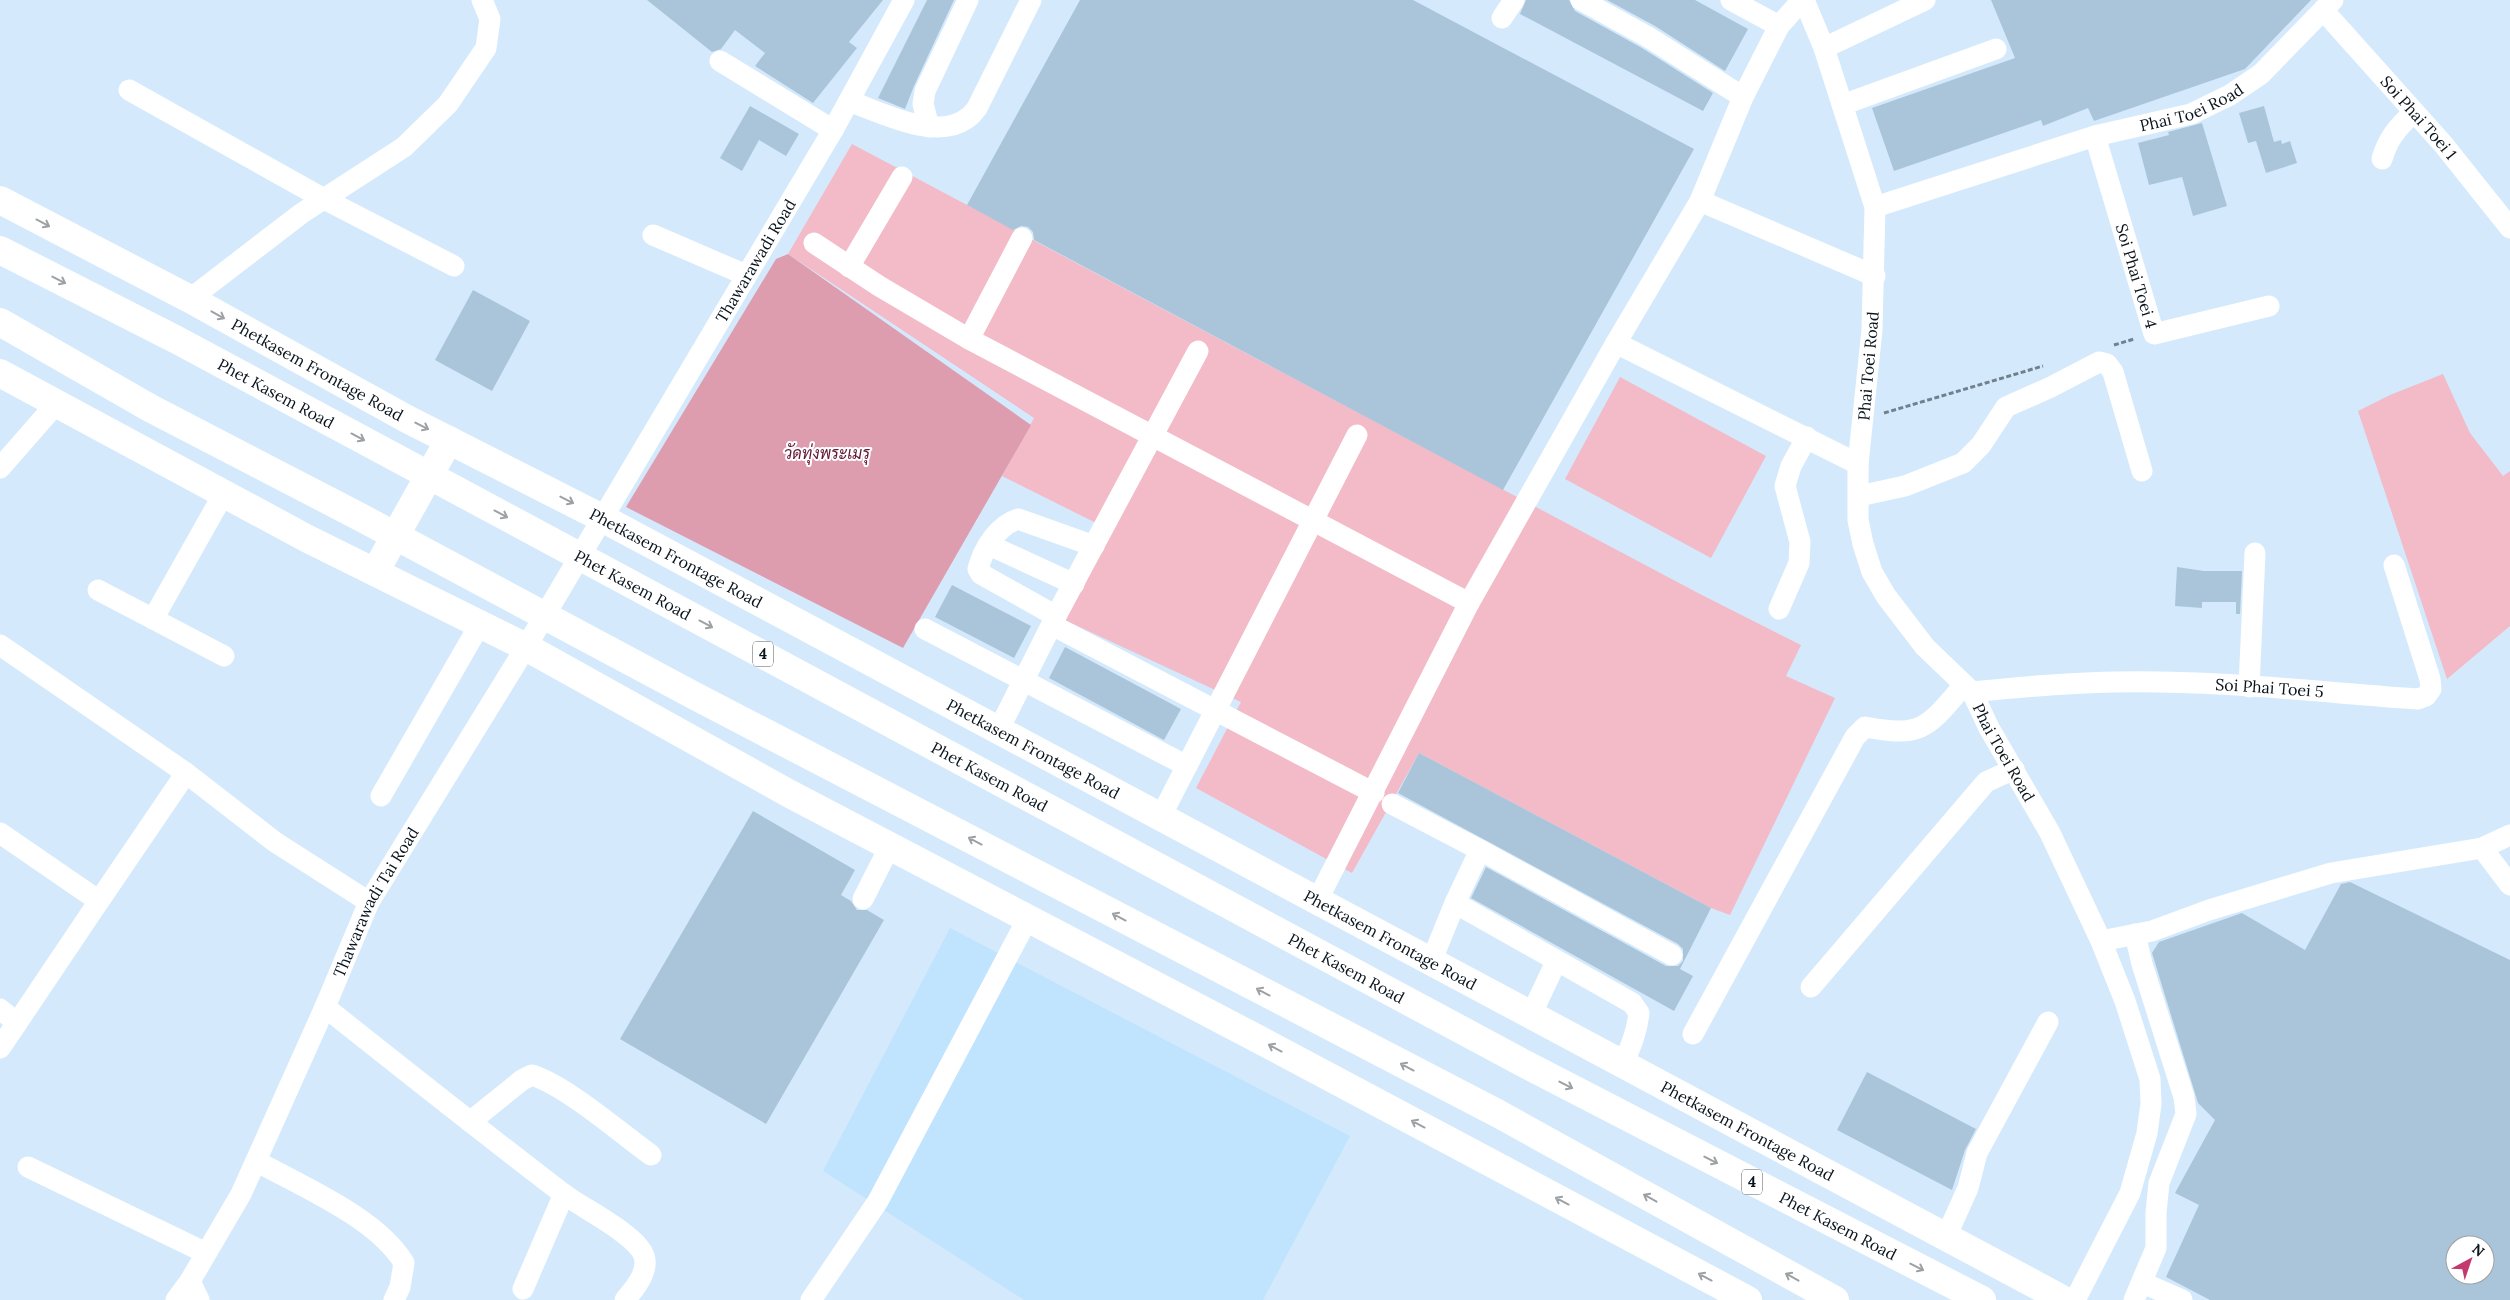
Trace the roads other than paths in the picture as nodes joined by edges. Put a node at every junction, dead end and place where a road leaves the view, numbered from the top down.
1 (482, 0) edge
2 (904, 0) edge
3 (968, 0) edge
4 (1031, 0) edge
5 (1514, 0) edge
6 (1581, 0) edge
7 (1731, 0) edge
8 (1803, 0) edge
9 (1925, 0) edge
10 (2328, 5) edge
11 (1502, 18) dead end
12 (1779, 26) junction
13 (1824, 48) junction
14 (1996, 48) dead end
15 (720, 61) dead end
16 (129, 90) dead end
17 (1743, 96) junction
18 (849, 101) junction
19 (1842, 104) junction
20 (2414, 112) junction
21 (929, 127) junction
22 (833, 130) junction
23 (2095, 136) junction
24 (2382, 159) dead end
25 (902, 177) dead end
26 (0, 200) edge
27 (324, 200) junction
28 (1700, 201) junction
29 (1875, 207) junction
30 (2510, 228) edge
31 (653, 235) dead end
32 (1022, 238) dead end
33 (814, 243) dead end
34 (0, 250) edge
35 (454, 266) dead end
36 (849, 266) junction
37 (746, 275) junction
38 (1875, 276) junction
39 (190, 300) junction
40 (2269, 306) dead end
41 (0, 322) edge
42 (969, 339) junction
43 (1616, 343) junction
44 (1198, 351) dead end
45 (0, 373) edge
46 (56, 404) junction
47 (1152, 436) junction
48 (1357, 436) dead end
49 (1807, 437) junction
50 (448, 440) junction
51 (1858, 464) junction
52 (0, 468) edge
53 (2142, 471) dead end
54 (224, 493) junction
55 (1859, 496) junction
56 (602, 518) junction
57 (1313, 521) junction
58 (989, 546) junction
59 (1094, 546) junction
60 (2255, 553) dead end
61 (2394, 564) dead end
62 (375, 572) junction
63 (1074, 584) junction
64 (98, 590) dead end
65 (1469, 603) junction
66 (1779, 609) dead end
67 (154, 619) junction
68 (1054, 621) junction
69 (480, 624) junction
70 (925, 629) dead end
71 (0, 645) edge
72 (526, 647) junction
73 (224, 656) dead end
74 (1023, 681) junction
75 (2249, 687) junction
76 (1968, 689) junction
77 (1215, 710) junction
78 (998, 731) junction
79 (1186, 766) junction
80 (2014, 769) junction
81 (186, 773) junction
82 (1374, 793) junction
83 (381, 796) dead end
84 (1392, 804) dead end
85 (1160, 818) junction
86 (0, 833) edge
87 (2510, 835) edge
88 (890, 846) junction
89 (2482, 848) junction
90 (1480, 850) junction
91 (2509, 882) edge
92 (863, 899) dead end
93 (99, 901) junction
94 (1316, 901) junction
95 (369, 902) junction
96 (1455, 903) junction
97 (1028, 918) junction
98 (2135, 934) junction
99 (2101, 941) junction
100 (1672, 955) dead end
101 (1431, 962) junction
102 (1556, 962) junction
103 (1811, 987) dead end
104 (326, 1007) junction
105 (0, 1009) edge
106 (1531, 1015) junction
107 (2048, 1022) dead end
108 (17, 1023) junction
109 (1693, 1034) dead end
110 (0, 1048) edge
111 (1623, 1064) junction
112 (470, 1122) junction
113 (651, 1155) dead end
114 (256, 1161) junction
115 (28, 1167) dead end
116 (564, 1194) junction
117 (1946, 1236) junction
118 (206, 1253) junction
119 (190, 1281) junction
120 (523, 1289) dead end
121 (2139, 1291) edge
122 (176, 1300) edge
123 (199, 1300) edge
124 (394, 1300) edge
125 (625, 1300) edge
126 (811, 1300) edge
127 (1748, 1300) edge
128 (1835, 1300) edge
129 (1982, 1300) edge
130 (2064, 1300) edge
131 (2076, 1300) edge
132 (2182, 1300) edge

1 - 27 street
2 - 18 street, Thawarawadi Road
3 - 21 street
4 - 21 street
5 - 11 street
6 - 17 street
7 - 12 street
8 - 12 street
8 - 13 street, Phai Toei Road
9 - 13 street
10 - 20 street, Soi Phai Toei 1
10 - 23 street, Phai Toei Road
12 - 17 street
13 - 19 street, Phai Toei Road
14 - 19 street
15 - 22 street
16 - 27 street
17 - 28 street
18 - 21 street
18 - 22 street, Thawarawadi Road
19 - 29 street, Phai Toei Road
20 - 24 street
20 - 30 street, Soi Phai Toei 1
22 - 37 street, Thawarawadi Road
23 - 29 street, Phai Toei Road
23 - 40 street, Soi Phai Toei 4
25 - 36 street
26 -> 39 main road, Phetkasem Frontage Road
27 - 35 street
27 - 39 street
28 - 38 street
28 - 43 street
29 - 38 street, Phai Toei Road
31 - 37 street
32 - 42 street
33 - 36 street
34 -> 129 main road, Phet Kasem Road / 4
36 - 42 street
37 - 56 street, Thawarawadi Road
38 - 51 street, Phai Toei Road
39 -> 50 main road, Phetkasem Frontage Road
128 -> 41 main road
42 - 47 street
43 - 49 street
43 - 65 street
44 - 47 street
45 - 46 main road
46 - 52 street
46 - 54 main road
47 - 57 street
47 - 59 street
48 - 57 street
49 - 51 street
49 - 66 street
50 -> 56 main road, Phetkasem Frontage Road
50 - 62 main road
51 - 55 street, Phai Toei Road
53 - 55 street
54 - 62 main road
54 - 67 street
55 - 76 street, Phai Toei Road
56 - 72 street, Thawarawadi Tai Road
56 - 78 main road, Phetkasem Frontage Road
57 - 65 street
57 - 77 street
58 - 59 street
58 - 63 street
58 - 68 street
59 - 63 street
60 - 75 street
61 - 75 street, Soi Phai Toei 5
62 - 69 main road
63 - 68 street
64 - 67 street
65 - 82 street
67 - 73 street
68 - 74 street
68 - 77 street
69 - 72 main road
69 - 83 street
70 - 74 street
71 - 81 street
72 - 88 main road
72 - 95 street, Thawarawadi Tai Road
74 - 78 street
74 - 79 street
75 - 76 street, Soi Phai Toei 5
76 - 80 street, Phai Toei Road
76 - 109 street
77 - 79 street
77 - 82 street
78 - 85 main road, Phetkasem Frontage Road
79 - 85 street
80 - 99 street, Phai Toei Road
80 - 103 street
81 - 93 street
81 - 95 street
82 - 94 street
84 - 90 street
85 - 94 main road, Phetkasem Frontage Road
86 - 93 street
87 - 89 street
88 - 92 street
88 - 97 main road
89 - 91 street
89 - 98 street
90 - 96 street
90 - 100 street
93 - 108 street
94 - 101 main road, Phetkasem Frontage Road
95 - 104 street, Thawarawadi Tai Road
96 - 101 street
96 - 102 street
97 - 126 street
127 -> 97 main road
98 - 99 street
98 - 121 street
99 - 131 street, Phai Toei Road
101 - 106 main road, Phetkasem Frontage Road
102 - 106 street
102 - 111 street
104 - 112 street
104 - 114 street, Thawarawadi Tai Road
105 - 108 street
106 - 111 main road, Phetkasem Frontage Road
107 - 117 street
108 - 110 street
111 - 117 main road, Phetkasem Frontage Road
112 - 113 street
112 - 116 street
114 - 118 street, Thawarawadi Tai Road
114 - 124 street
115 - 118 street
116 - 120 street
116 - 125 street
117 - 130 main road, Phetkasem Frontage Road
118 - 119 street, Thawarawadi Tai Road
119 - 122 street, Thawarawadi Tai Road
119 - 123 street
121 - 132 street

